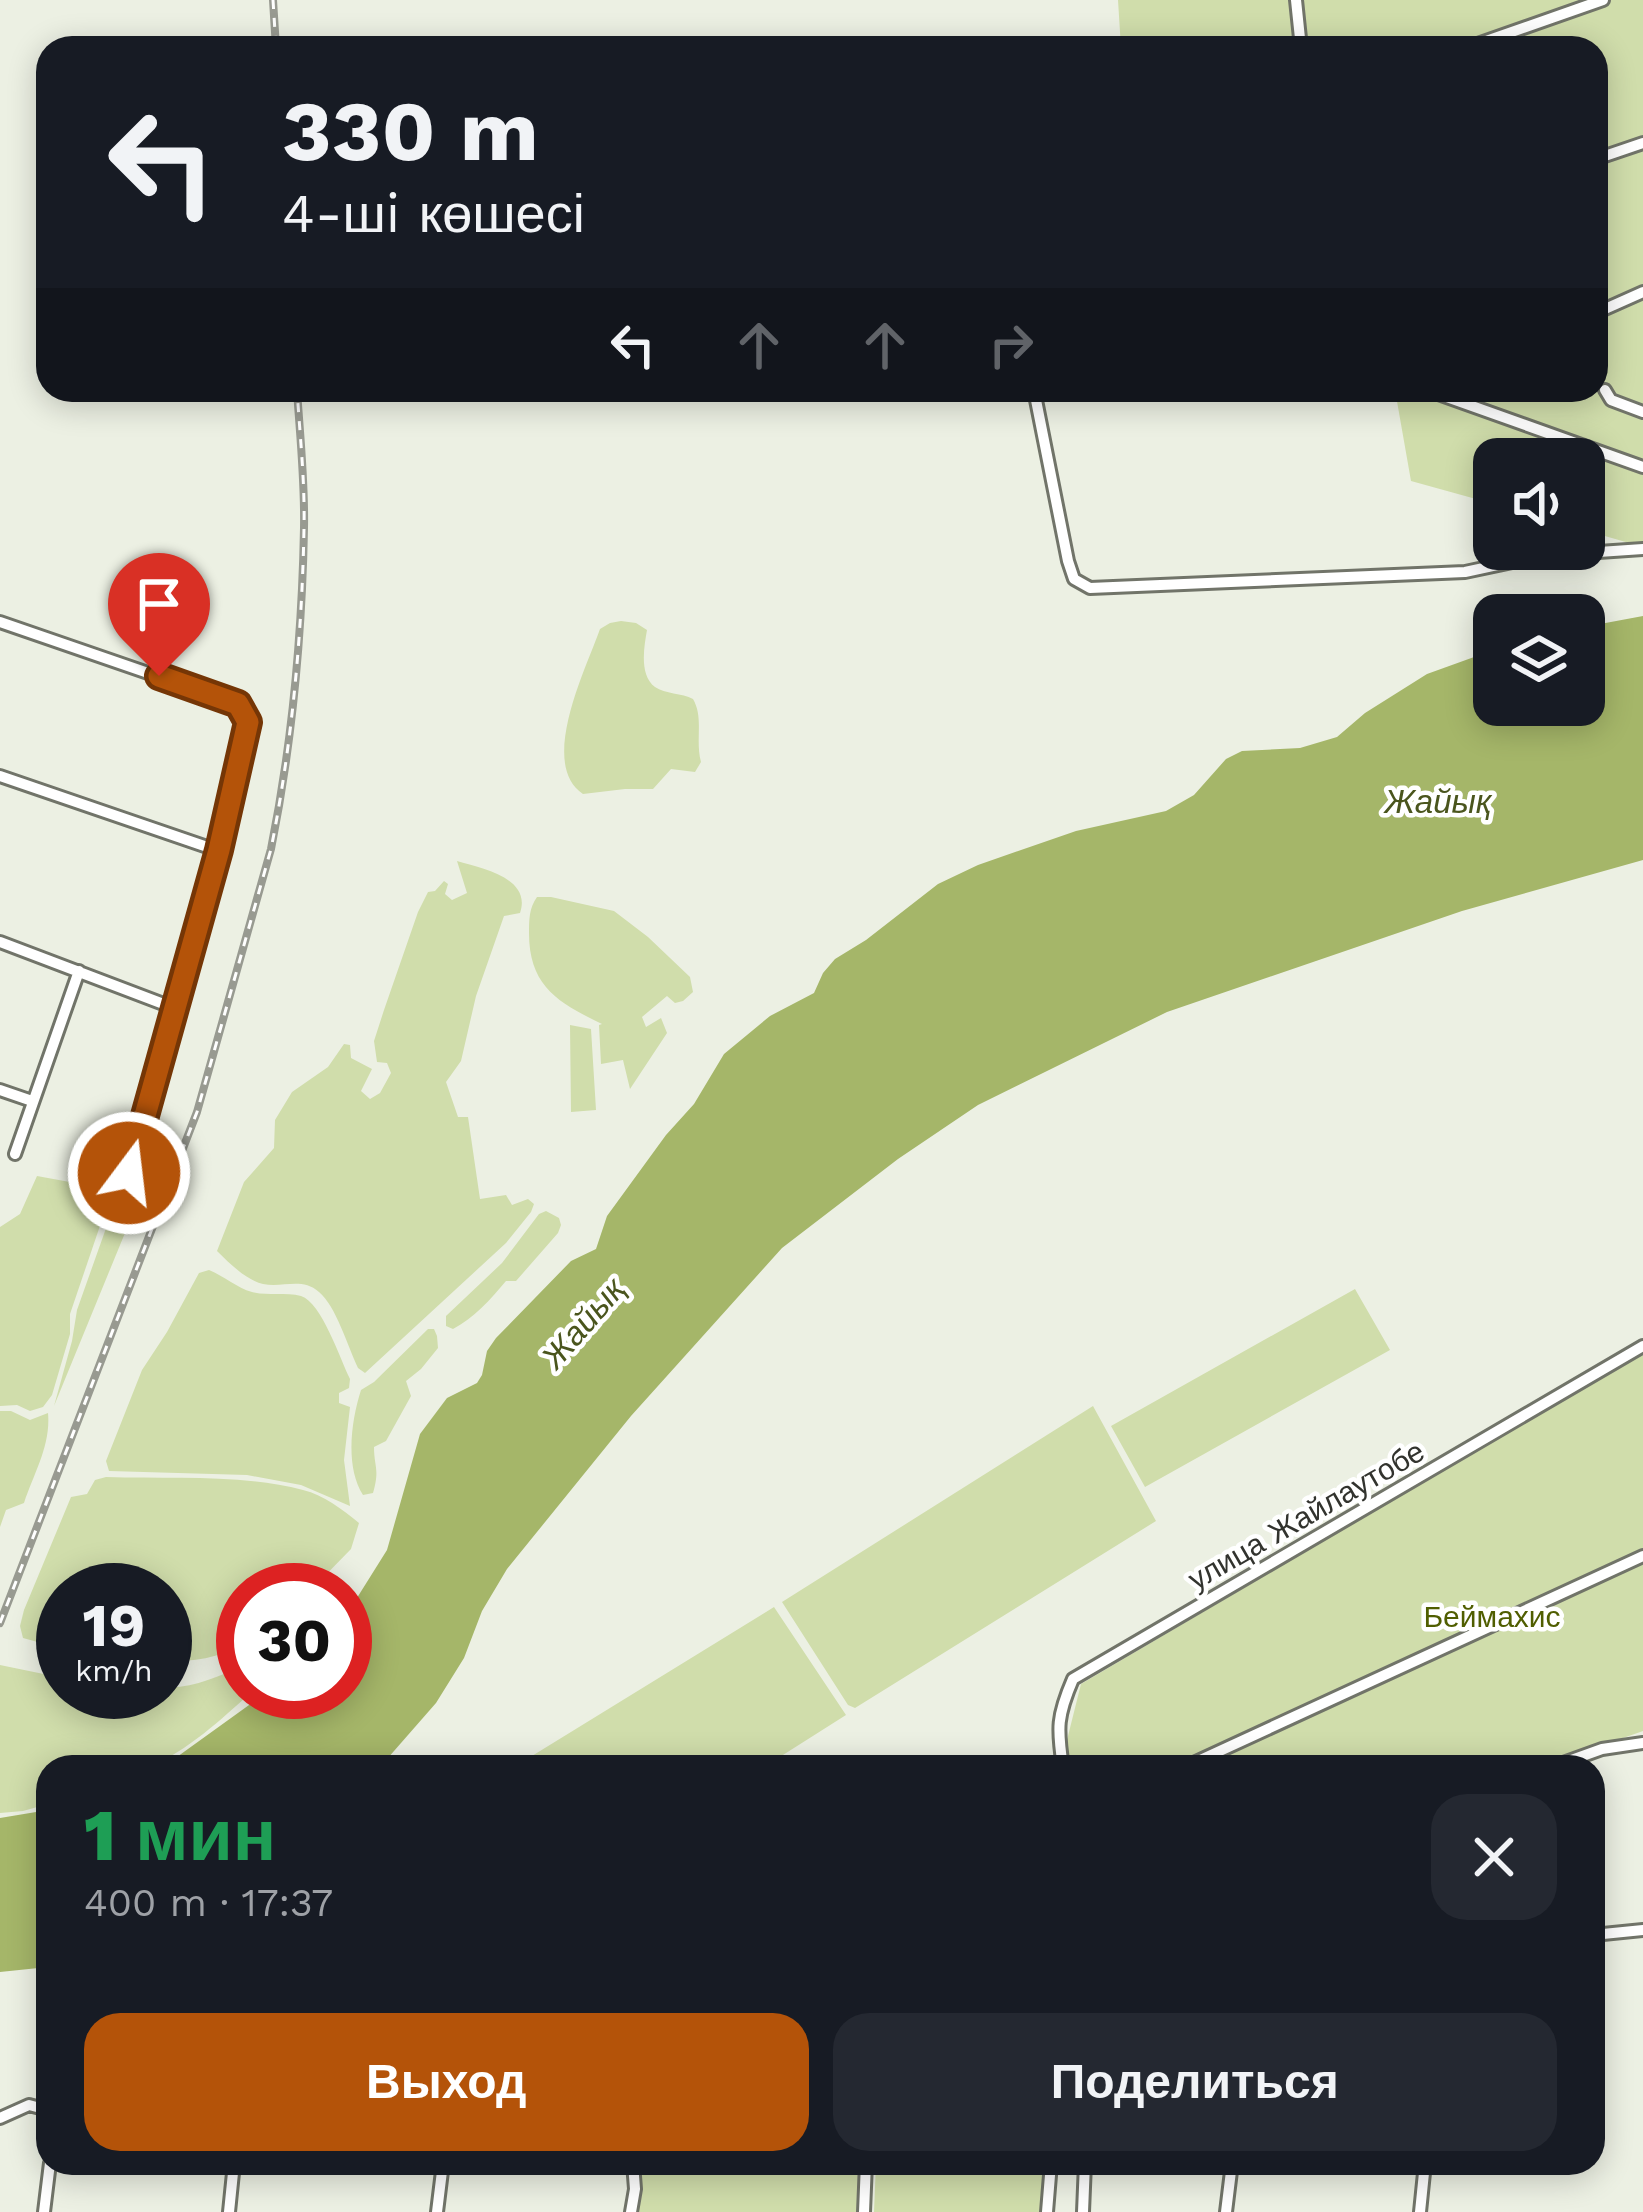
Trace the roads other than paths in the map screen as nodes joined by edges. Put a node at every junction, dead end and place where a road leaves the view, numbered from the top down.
1 (1296, 0) edge
2 (1603, 0) edge
3 (1299, 36) edge
4 (1500, 36) edge
5 (1643, 143) edge
6 (1608, 154) edge
7 (1643, 292) edge
8 (1608, 308) edge
9 (1608, 395) edge
10 (1036, 402) edge
11 (1461, 402) edge
12 (1643, 412) edge
13 (1643, 467) edge
14 (1643, 549) edge
15 (0, 622) edge
16 (0, 776) edge
17 (219, 850) junction
18 (0, 942) edge
19 (80, 971) junction
20 (174, 1008) junction
21 (0, 1090) edge
22 (32, 1101) junction
23 (15, 1154) dead end
24 (129, 1173) dead end
25 (1643, 1346) edge
26 (1643, 1556) edge
27 (1643, 1743) edge
28 (1061, 1755) edge
29 (1224, 1755) edge
30 (1585, 1755) edge
31 (1643, 1930) edge
32 (1605, 1934) edge
33 (36, 2107) edge
34 (0, 2118) edge
35 (49, 2175) edge
36 (233, 2175) edge
37 (442, 2175) edge
38 (634, 2175) edge
39 (866, 2175) edge
40 (1050, 2175) edge
41 (1085, 2175) edge
42 (1231, 2175) edge
43 (1424, 2175) edge
44 (44, 2212) edge
45 (229, 2212) edge
46 (437, 2212) edge
47 (631, 2212) edge
48 (864, 2212) edge
49 (1047, 2212) edge
50 (1083, 2212) edge
51 (1226, 2212) edge
52 (1420, 2212) edge

1 - 3 street
2 - 4 street
5 - 6 street
7 - 8 street
9 - 12 street
10 - 14 street
11 - 13 street
15 - 17 street
16 - 17 street
17 - 20 street
18 - 19 street
19 - 20 street
19 - 22 street
20 - 24 street
21 - 22 street
22 - 23 street
25 - 28 street, улица Жайлаутобе
26 - 29 street
27 - 30 street
31 - 32 street
33 - 34 street
35 - 44 street
36 - 45 street
37 - 46 street
38 - 47 street
39 - 48 street
40 - 49 street
41 - 50 street
42 - 51 street
43 - 52 street

